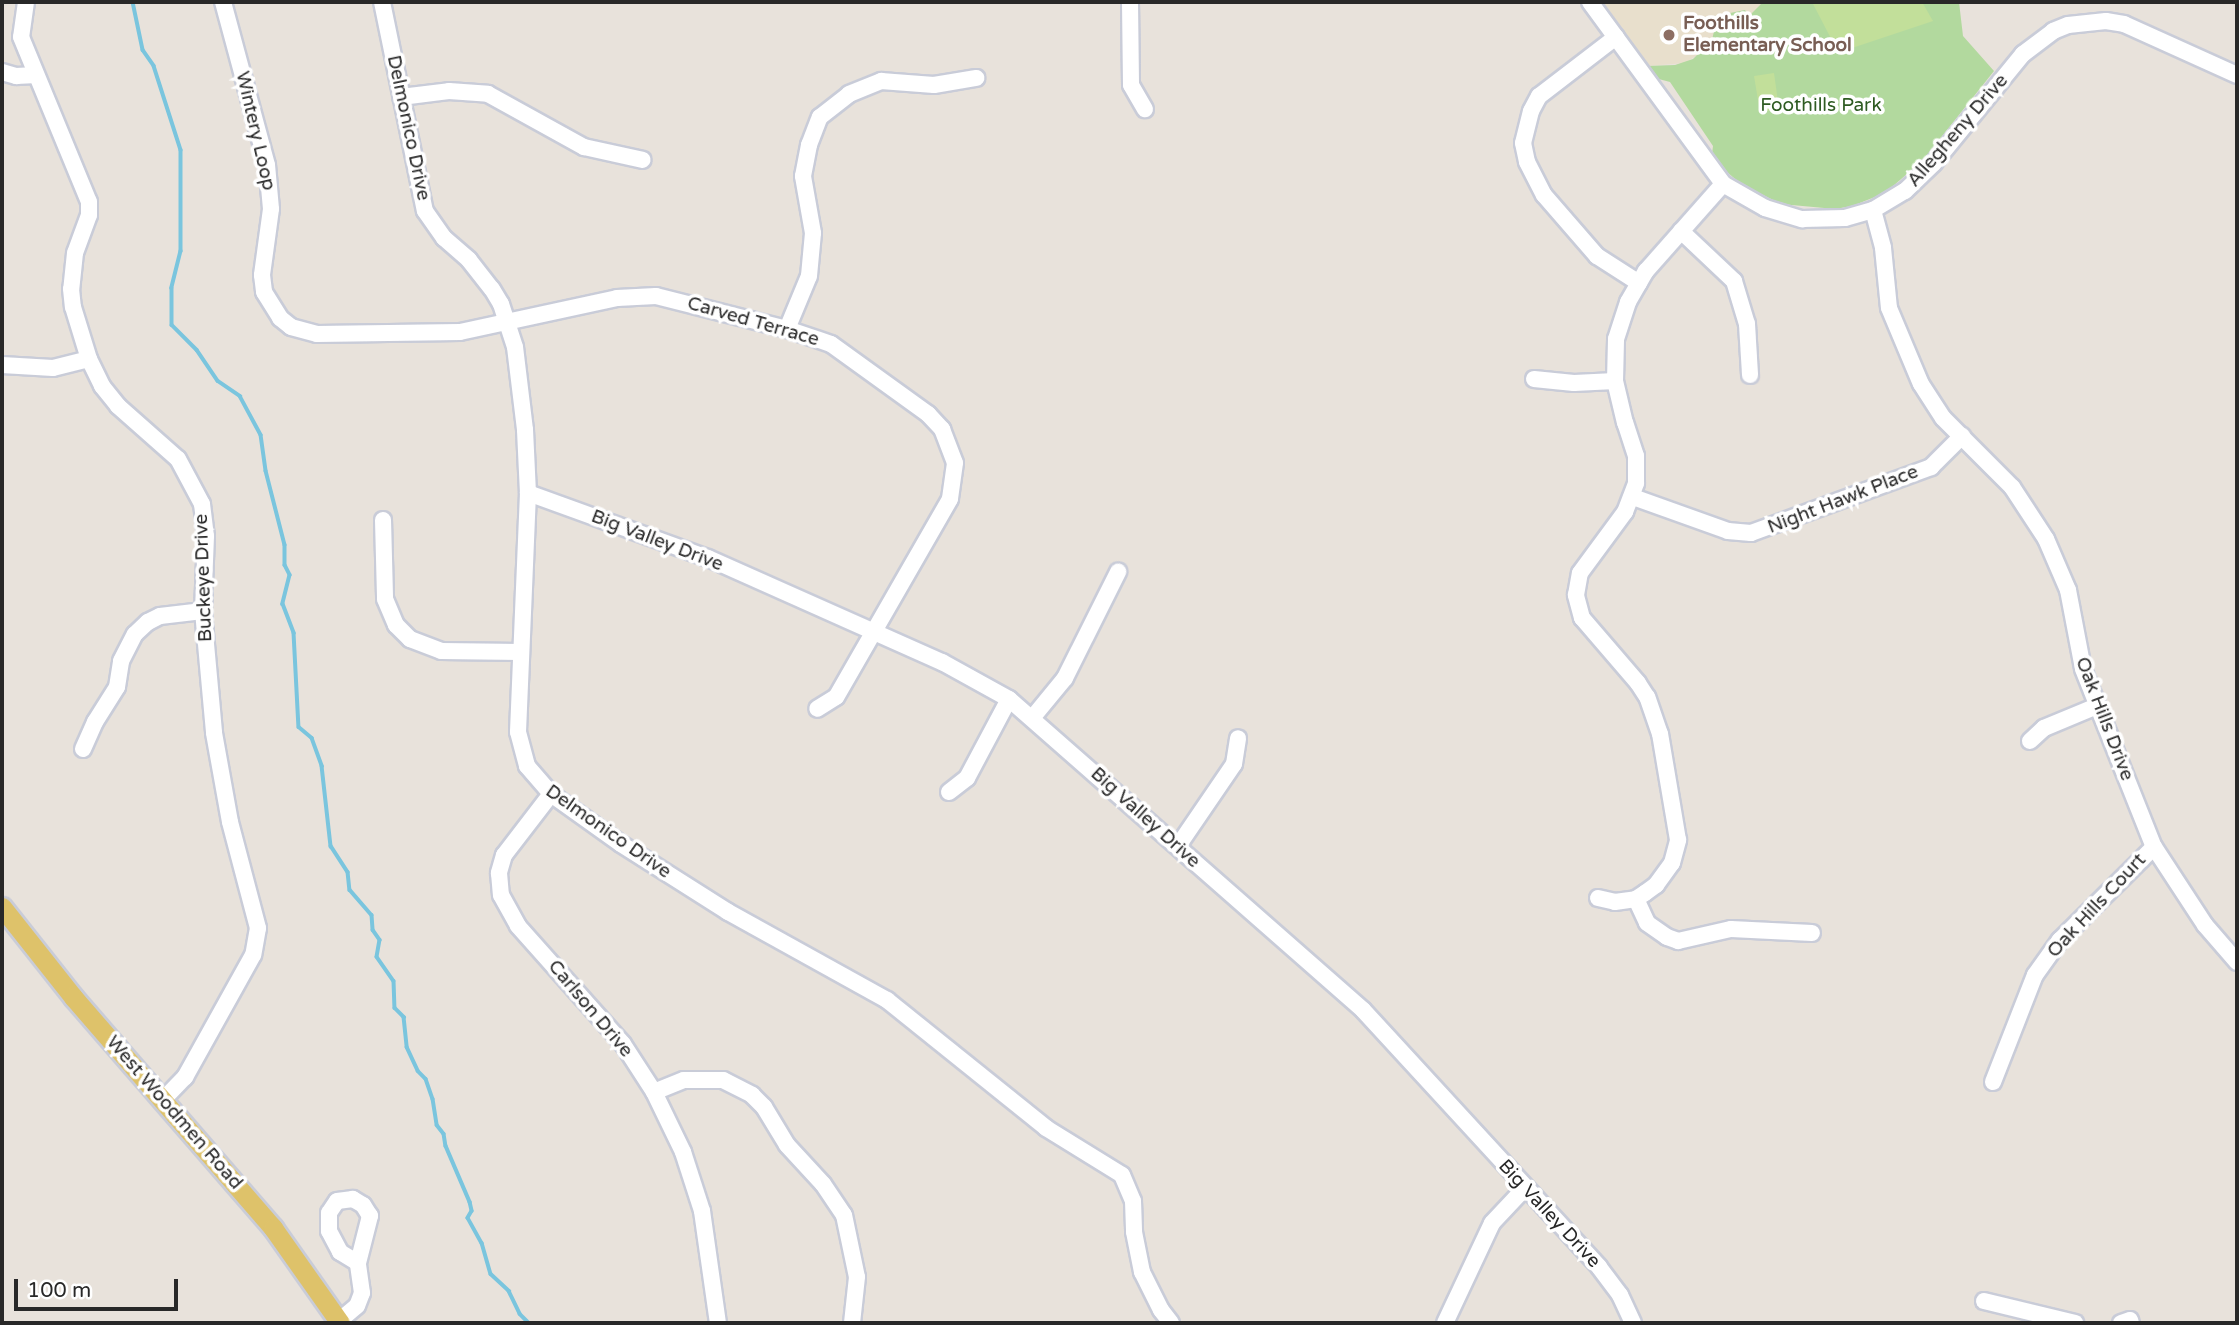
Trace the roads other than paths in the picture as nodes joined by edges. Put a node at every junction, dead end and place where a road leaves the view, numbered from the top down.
1 (26, 2) edge
2 (223, 2) edge
3 (382, 2) edge
4 (1130, 2) edge
5 (1590, 2) edge
6 (1616, 37) junction
7 (2, 72) edge
8 (36, 75) junction
9 (2237, 75) edge
10 (976, 78) dead end
11 (401, 97) junction
12 (1145, 109) dead end
13 (643, 160) dead end
14 (1723, 184) junction
15 (1873, 210) junction
16 (1681, 231) junction
17 (1639, 283) junction
18 (507, 320) junction
19 (787, 329) junction
20 (89, 359) junction
21 (2, 365) edge
22 (1751, 375) dead end
23 (1534, 379) dead end
24 (1615, 381) junction
25 (1962, 436) junction
26 (527, 493) junction
27 (1633, 497) junction
28 (383, 520) dead end
29 (1118, 572) dead end
30 (203, 611) junction
31 (875, 631) junction
32 (521, 652) junction
33 (1009, 699) junction
34 (2097, 706) junction
35 (817, 709) dead end
36 (1033, 717) junction
37 (1238, 738) dead end
38 (2030, 741) dead end
39 (83, 748) dead end
40 (949, 792) dead end
41 (551, 794) junction
42 (1178, 846) junction
43 (2154, 847) junction
44 (1598, 898) dead end
45 (1636, 899) junction
46 (2, 907) edge
47 (1812, 933) dead end
48 (2237, 962) edge
49 (1993, 1082) dead end
50 (654, 1092) junction
51 (163, 1100) junction
52 (1525, 1188) junction
53 (358, 1263) dead end
54 (1984, 1301) dead end
55 (340, 1322) edge
56 (718, 1323) edge
57 (852, 1323) edge
58 (1171, 1323) edge
59 (1445, 1323) edge
60 (1633, 1323) edge
61 (2075, 1323) edge

1 - 8 street, Buckeye Drive
2 - 18 street, Wintery Loop
3 - 11 street, Delmonico Drive
4 - 12 street
5 - 6 street, Allegheny Drive
6 - 14 street, Allegheny Drive
6 - 17 street
7 - 8 street
8 - 20 street, Buckeye Drive
9 - 15 street, Allegheny Drive
10 - 19 street
11 - 13 street
11 - 18 street, Delmonico Drive
14 - 15 street, Allegheny Drive
14 - 16 street
15 - 25 street, Oak Hills Drive
16 - 17 street
16 - 22 street
17 - 24 street
18 - 19 street, Carved Terrace
18 - 26 street, Delmonico Drive
19 - 31 street, Carved Terrace
20 - 21 street
20 - 30 street, Buckeye Drive
23 - 24 street
24 - 27 street
25 - 27 street, Night Hawk Place
25 - 34 street, Oak Hills Drive
26 - 31 street, Big Valley Drive
26 - 32 street, Delmonico Drive
27 - 45 street
28 - 32 street
29 - 36 street
30 - 39 street
30 - 51 street, Buckeye Drive
31 - 33 street, Big Valley Drive
31 - 35 street, Carved Terrace
32 - 41 street, Delmonico Drive
33 - 36 street, Big Valley Drive
33 - 40 street
34 - 38 street
34 - 43 street, Oak Hills Drive
36 - 42 street, Big Valley Drive
37 - 42 street
41 - 50 street, Carlson Drive
41 - 58 street, Delmonico Drive
42 - 52 street, Big Valley Drive
43 - 48 street, Oak Hills Drive
43 - 49 street, Oak Hills Court
44 - 45 street
45 - 47 street
46 - 51 main road, West Woodmen Road
50 - 56 street, Carlson Drive
50 - 57 street
51 - 55 main road, West Woodmen Road
52 - 59 street
52 - 60 street, Big Valley Drive
53 - 55 street
54 - 61 street

